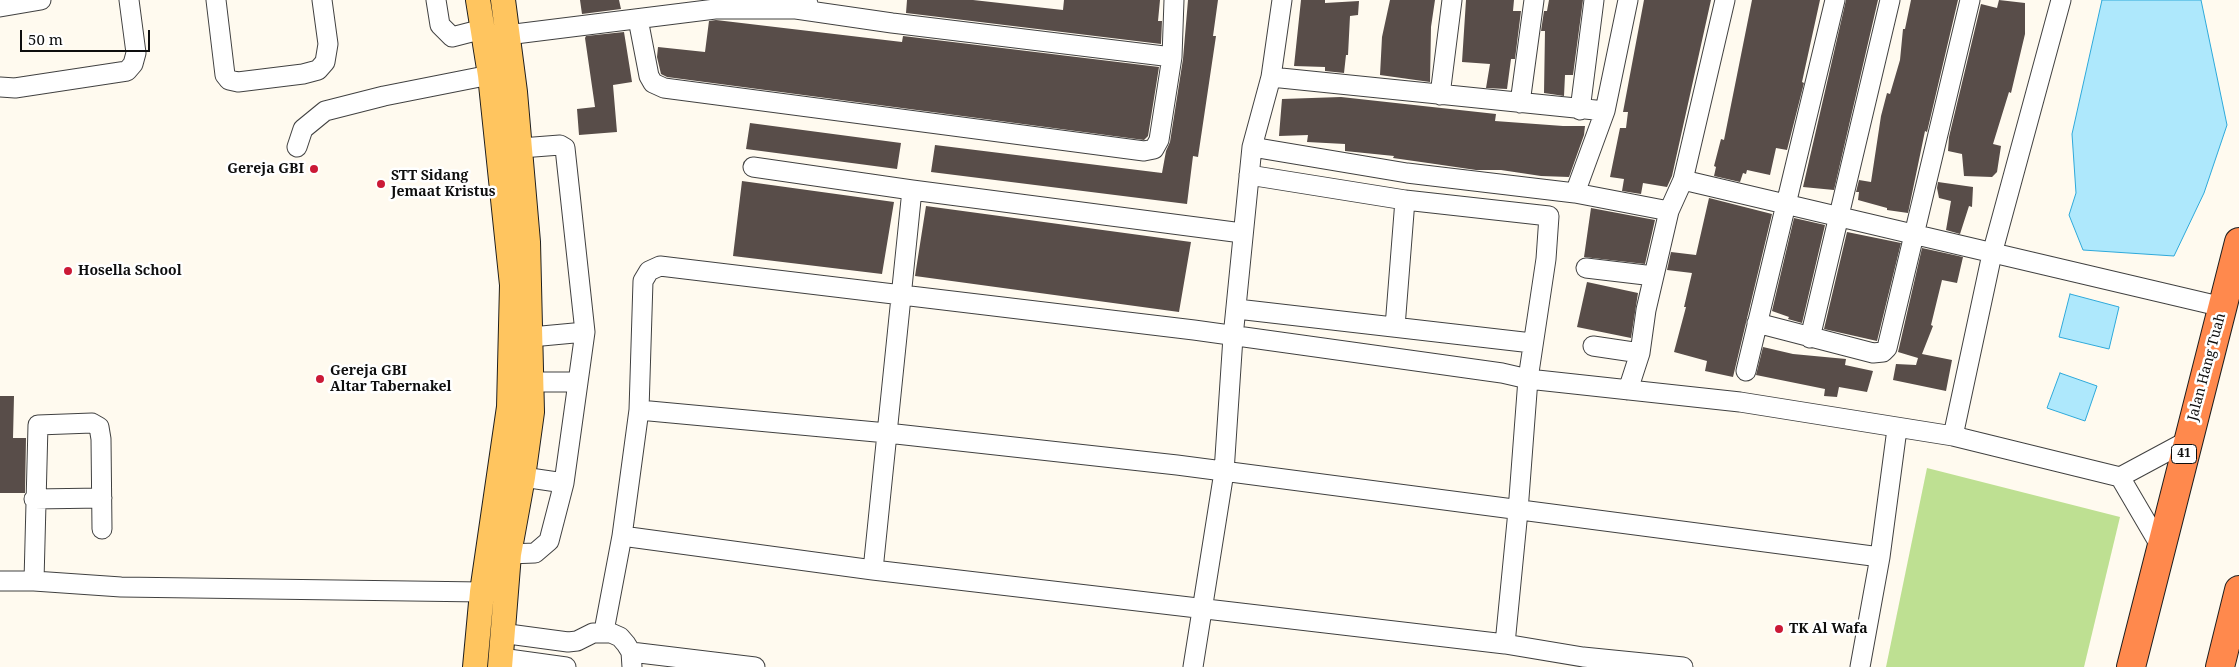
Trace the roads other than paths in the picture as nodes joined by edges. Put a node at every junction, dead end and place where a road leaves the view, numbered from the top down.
1 (41, 0) edge
2 (129, 0) edge
3 (216, 0) edge
4 (322, 0) edge
5 (436, 0) edge
6 (478, 0) edge
7 (503, 0) edge
8 (816, 0) edge
9 (1174, 0) edge
10 (1282, 0) edge
11 (1452, 0) edge
12 (1534, 0) edge
13 (1594, 0) edge
14 (1628, 0) edge
15 (1725, 0) edge
16 (1835, 0) edge
17 (1890, 0) edge
18 (1970, 0) edge
19 (2061, 0) edge
20 (0, 7) edge
21 (796, 9) junction
22 (638, 19) junction
23 (482, 29) junction
24 (507, 35) junction
25 (1172, 57) junction
26 (490, 75) junction
27 (1271, 77) junction
28 (0, 87) edge
29 (1440, 95) junction
30 (1520, 104) junction
31 (1580, 110) junction
32 (1605, 111) junction
33 (1252, 147) junction
34 (297, 148) dead end
35 (521, 148) junction
36 (753, 167) dead end
37 (1249, 175) junction
38 (1683, 180) junction
39 (912, 190) junction
40 (1574, 194) junction
41 (1405, 200) junction
42 (1785, 206) junction
43 (1669, 211) junction
44 (1838, 218) junction
45 (1242, 233) junction
46 (1913, 235) junction
47 (2239, 242) edge
48 (1992, 254) junction
49 (1586, 268) dead end
50 (1654, 276) junction
51 (900, 295) junction
52 (2223, 307) junction
53 (1237, 309) junction
54 (1757, 323) junction
55 (1395, 327) junction
56 (585, 332) junction
57 (531, 337) junction
58 (1233, 337) junction
59 (1810, 338) junction
60 (1532, 343) junction
61 (1593, 346) dead end
62 (1640, 353) junction
63 (1746, 371) dead end
64 (1528, 379) junction
65 (532, 382) junction
66 (578, 382) junction
67 (1628, 390) junction
68 (639, 410) junction
69 (1897, 429) junction
70 (887, 433) junction
71 (1953, 436) junction
72 (2187, 441) junction
73 (1224, 472) junction
74 (523, 477) junction
75 (2120, 477) junction
76 (564, 483) junction
77 (102, 498) junction
78 (34, 499) junction
79 (1518, 512) junction
80 (102, 529) dead end
81 (622, 536) junction
82 (2161, 547) junction
83 (509, 554) junction
84 (1880, 558) junction
85 (873, 570) junction
86 (34, 581) junction
87 (0, 582) edge
88 (2239, 590) edge
89 (482, 592) junction
90 (1203, 608) junction
91 (604, 631) junction
92 (501, 633) junction
93 (1505, 644) junction
94 (631, 660) edge
95 (501, 662) edge
96 (1582, 662) edge
97 (475, 667) edge
98 (566, 667) edge
99 (755, 667) edge
100 (1193, 667) edge
101 (1683, 667) edge
102 (1860, 667) edge
103 (2130, 667) edge
104 (2220, 667) edge

1 - 20 street
2 - 28 street
3 - 4 street
5 - 23 street
6 - 23 main road
7 - 24 main road
8 - 21 street
9 - 25 street
10 - 27 street
11 - 29 street
12 - 30 street
13 - 31 street
14 - 32 street
15 - 38 street
16 - 42 street
17 - 44 street
18 - 46 street
19 - 48 street
21 - 22 street
21 - 25 street
22 - 24 street
22 - 25 street
23 - 26 main road
24 - 35 main road
26 - 34 street
26 - 89 main road
27 - 29 street
27 - 33 street
29 - 30 street
30 - 31 street
31 - 32 street
32 - 40 street
33 - 37 street
33 - 40 street
35 - 56 street
35 - 57 main road
36 - 39 street
37 - 41 street
37 - 45 street
38 - 42 street
38 - 43 street
39 - 45 street
39 - 51 street
40 - 43 street
41 - 55 street
41 - 60 street
42 - 44 street
42 - 54 street
43 - 50 street
44 - 46 street
44 - 59 street
45 - 53 street
46 - 48 street
46 - 59 street
47 - 52 highway, Jalan Hang Tuah / 41
48 - 52 street
48 - 71 street
49 - 50 street
50 - 62 street
51 - 58 street
51 - 68 street
51 - 70 street
52 - 72 highway, Jalan Hang Tuah / 41
53 - 55 street
53 - 58 street
54 - 59 street
54 - 63 street
55 - 60 street
56 - 57 street
56 - 66 street
57 - 65 main road
58 - 64 street
58 - 73 street
60 - 64 street
61 - 62 street
62 - 67 street
64 - 67 street
64 - 79 street
65 - 66 street
65 - 74 main road
66 - 76 street
67 - 69 street
68 - 70 street
68 - 81 street
69 - 71 street
69 - 84 street
70 - 73 street
70 - 85 street
71 - 75 street
72 - 75 street
72 - 82 highway, Jalan Hang Tuah / 41
73 - 79 street
73 - 90 street
74 - 76 street
74 - 83 main road
75 - 82 street
76 - 83 street
77 - 78 street
77 - 78 street
77 - 80 street
78 - 86 street
79 - 84 street
79 - 93 street
81 - 85 street
81 - 91 street
82 - 103 highway, Jalan Hang Tuah / 41
83 - 92 main road
84 - 102 street
85 - 90 street
86 - 87 street
86 - 89 street
88 - 104 highway
89 - 97 main road
90 - 93 street
90 - 100 street
91 - 92 street
91 - 94 street
92 - 95 main road
93 - 96 street
94 - 99 street
95 - 98 street
96 - 101 street

